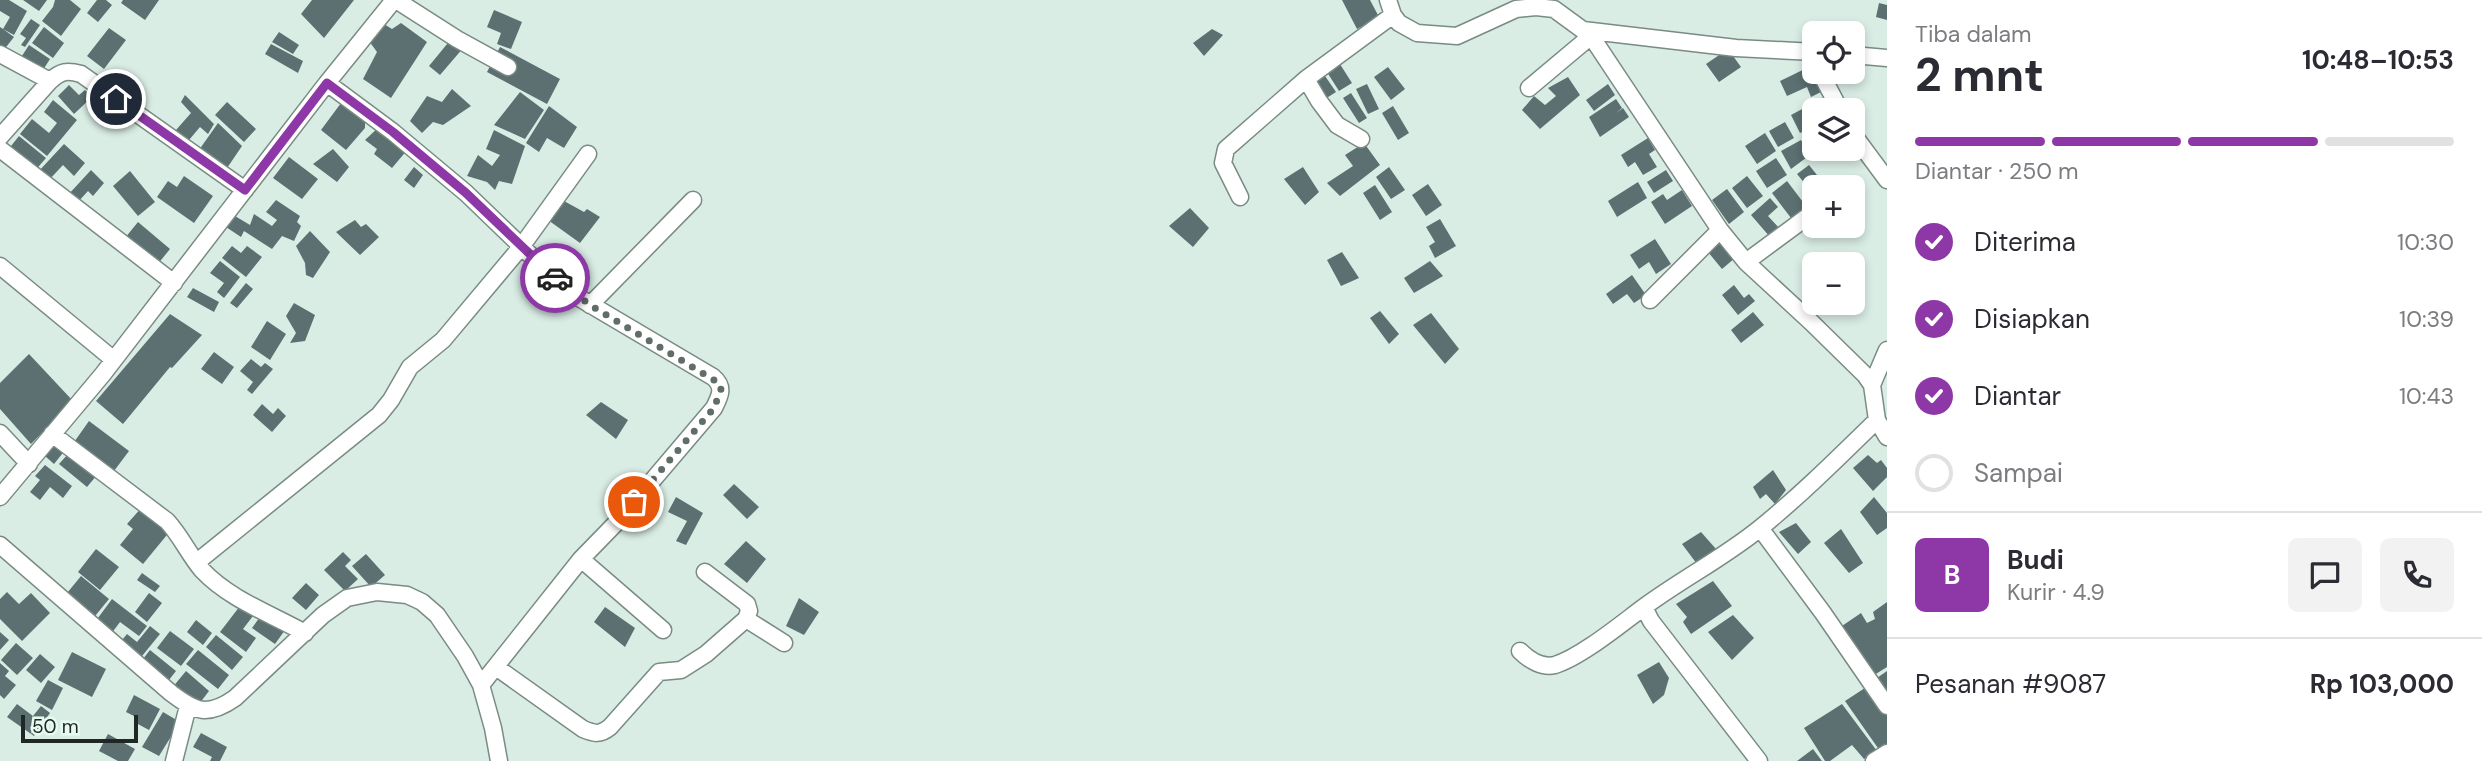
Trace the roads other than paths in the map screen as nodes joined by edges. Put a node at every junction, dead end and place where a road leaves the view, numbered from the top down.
1 (395, 0) edge
2 (1390, 8) edge
3 (1587, 33) junction
4 (0, 54) edge
5 (1802, 54) edge
6 (1865, 56) edge
7 (1887, 58) edge
8 (508, 67) dead end
9 (1306, 79) junction
10 (50, 81) junction
11 (327, 83) junction
12 (1529, 88) dead end
13 (0, 137) edge
14 (1361, 139) dead end
15 (0, 149) edge
16 (1865, 150) edge
17 (588, 154) dead end
18 (1887, 180) edge
19 (245, 190) junction
20 (1240, 197) dead end
21 (693, 200) dead end
22 (1802, 221) edge
23 (1720, 230) junction
24 (521, 247) junction
25 (1746, 262) junction
26 (0, 266) edge
27 (174, 283) junction
28 (1650, 300) dead end
29 (590, 305) junction
30 (1887, 350) edge
31 (114, 360) junction
32 (1872, 385) junction
33 (1877, 420) junction
34 (0, 433) edge
35 (51, 434) junction
36 (1887, 437) edge
37 (29, 464) junction
38 (0, 497) edge
39 (1760, 528) junction
40 (0, 545) edge
41 (580, 559) junction
42 (197, 562) junction
43 (705, 572) dead end
44 (1644, 607) junction
45 (746, 619) junction
46 (663, 630) dead end
47 (305, 633) junction
48 (784, 643) dead end
49 (1521, 651) dead end
50 (496, 667) junction
51 (481, 685) junction
52 (188, 706) junction
53 (1887, 706) edge
54 (1887, 753) edge
55 (174, 761) edge
56 (499, 761) edge
57 (1759, 761) edge
58 (1874, 761) edge

1 - 8 street
1 - 11 street
2 - 3 street
2 - 9 street
3 - 5 street
3 - 12 street
3 - 23 street
4 - 10 street
6 - 7 street
9 - 14 street
9 - 20 street
10 - 13 street
10 - 19 street
11 - 19 street
11 - 24 street
15 - 27 street
16 - 18 street
17 - 24 street
19 - 27 street
21 - 29 street
22 - 25 street
23 - 25 street
23 - 28 street
24 - 29 street
24 - 42 street
25 - 32 street
26 - 31 street
27 - 31 street
29 - 41 street
30 - 32 street
31 - 35 street
32 - 33 street
33 - 36 street
33 - 39 street
34 - 37 street
35 - 37 street
35 - 42 street
37 - 38 street
39 - 44 street
39 - 53 street
40 - 52 street
41 - 46 street
41 - 50 street
42 - 47 street
43 - 45 street
44 - 49 street
44 - 57 street
45 - 48 street
45 - 50 street
47 - 51 street
47 - 52 street
50 - 51 street
51 - 56 street
52 - 55 street
54 - 58 street

